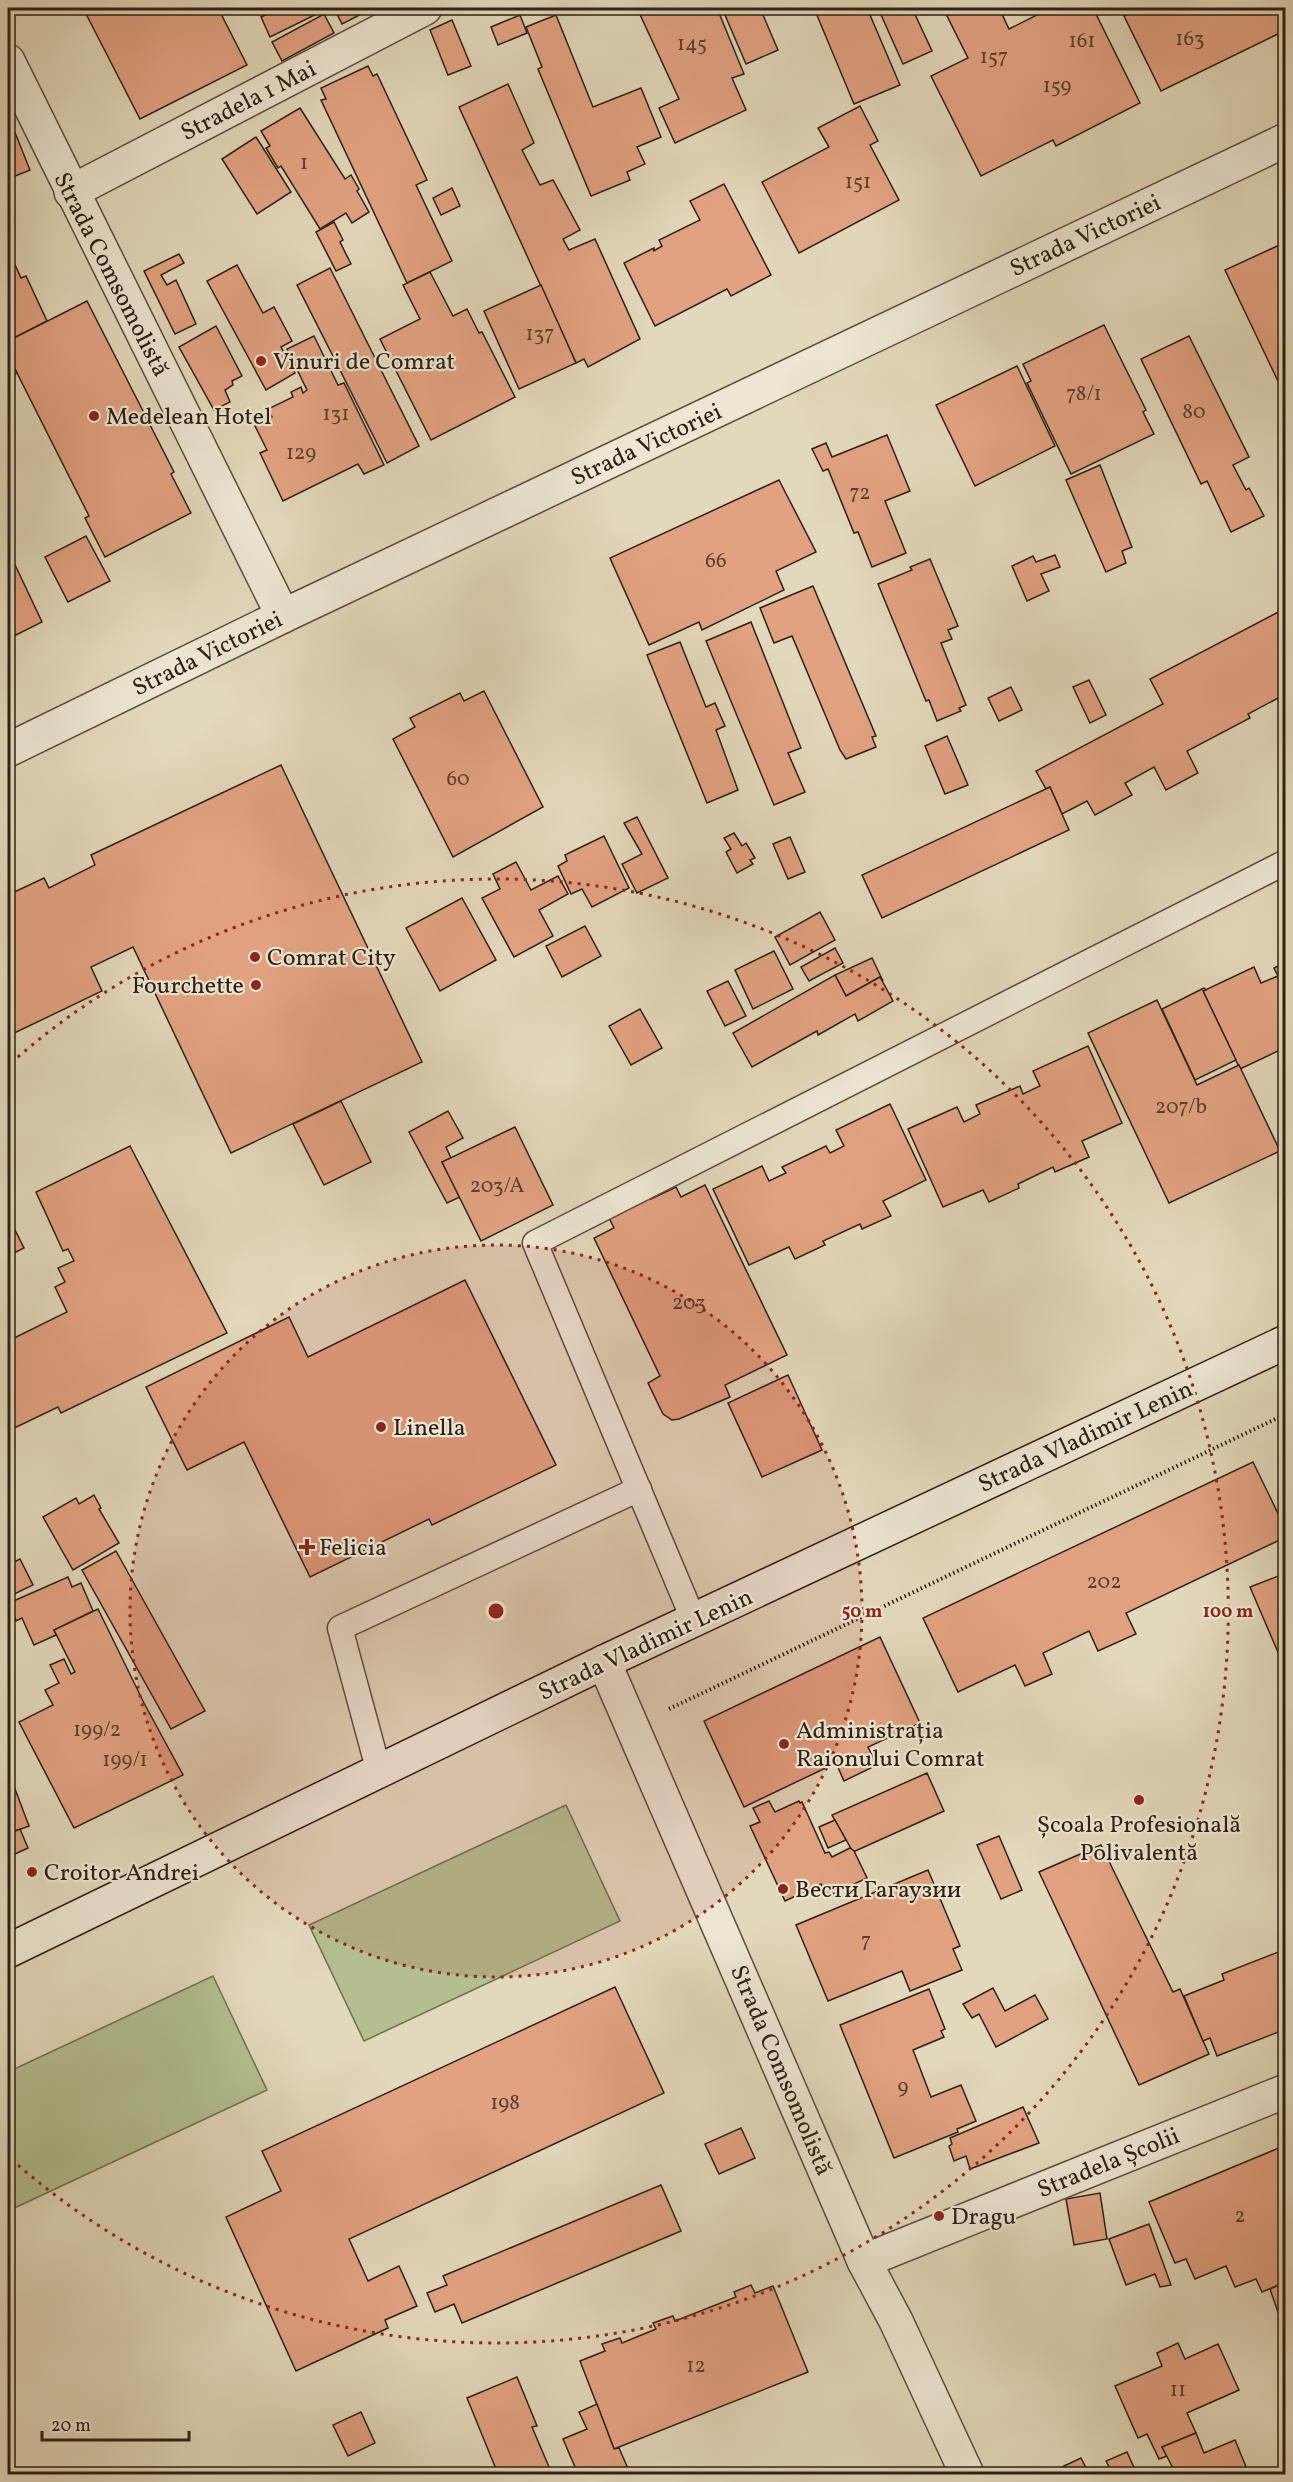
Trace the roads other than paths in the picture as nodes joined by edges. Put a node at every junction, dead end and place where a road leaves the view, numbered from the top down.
1 (425, 8) edge
2 (8, 61) edge
3 (1286, 140) edge
4 (71, 192) junction
5 (283, 616) junction
6 (8, 750) edge
7 (1286, 862) edge
8 (1286, 1342) edge
9 (639, 1489) junction
10 (694, 1621) junction
11 (604, 1662) junction
12 (379, 1772) junction
13 (8, 1952) edge
14 (1286, 2091) edge
15 (864, 2260) junction
16 (967, 2475) edge

1 - 4 street, Stradela 1 Mai
2 - 4 street, Strada Comsomolistă
3 - 5 street, Strada Victoriei
4 - 5 street, Strada Comsomolistă
5 - 6 street, Strada Victoriei
7 - 9 lane
8 - 10 street, Strada Vladimir Lenin
9 - 10 lane
9 - 12 lane
10 - 11 street, Strada Vladimir Lenin
11 - 12 street, Strada Vladimir Lenin
11 - 15 street, Strada Comsomolistă
12 - 13 street, Strada Vladimir Lenin
14 - 15 street, Stradela Școlii
15 - 16 street, Strada Comsomolistă

